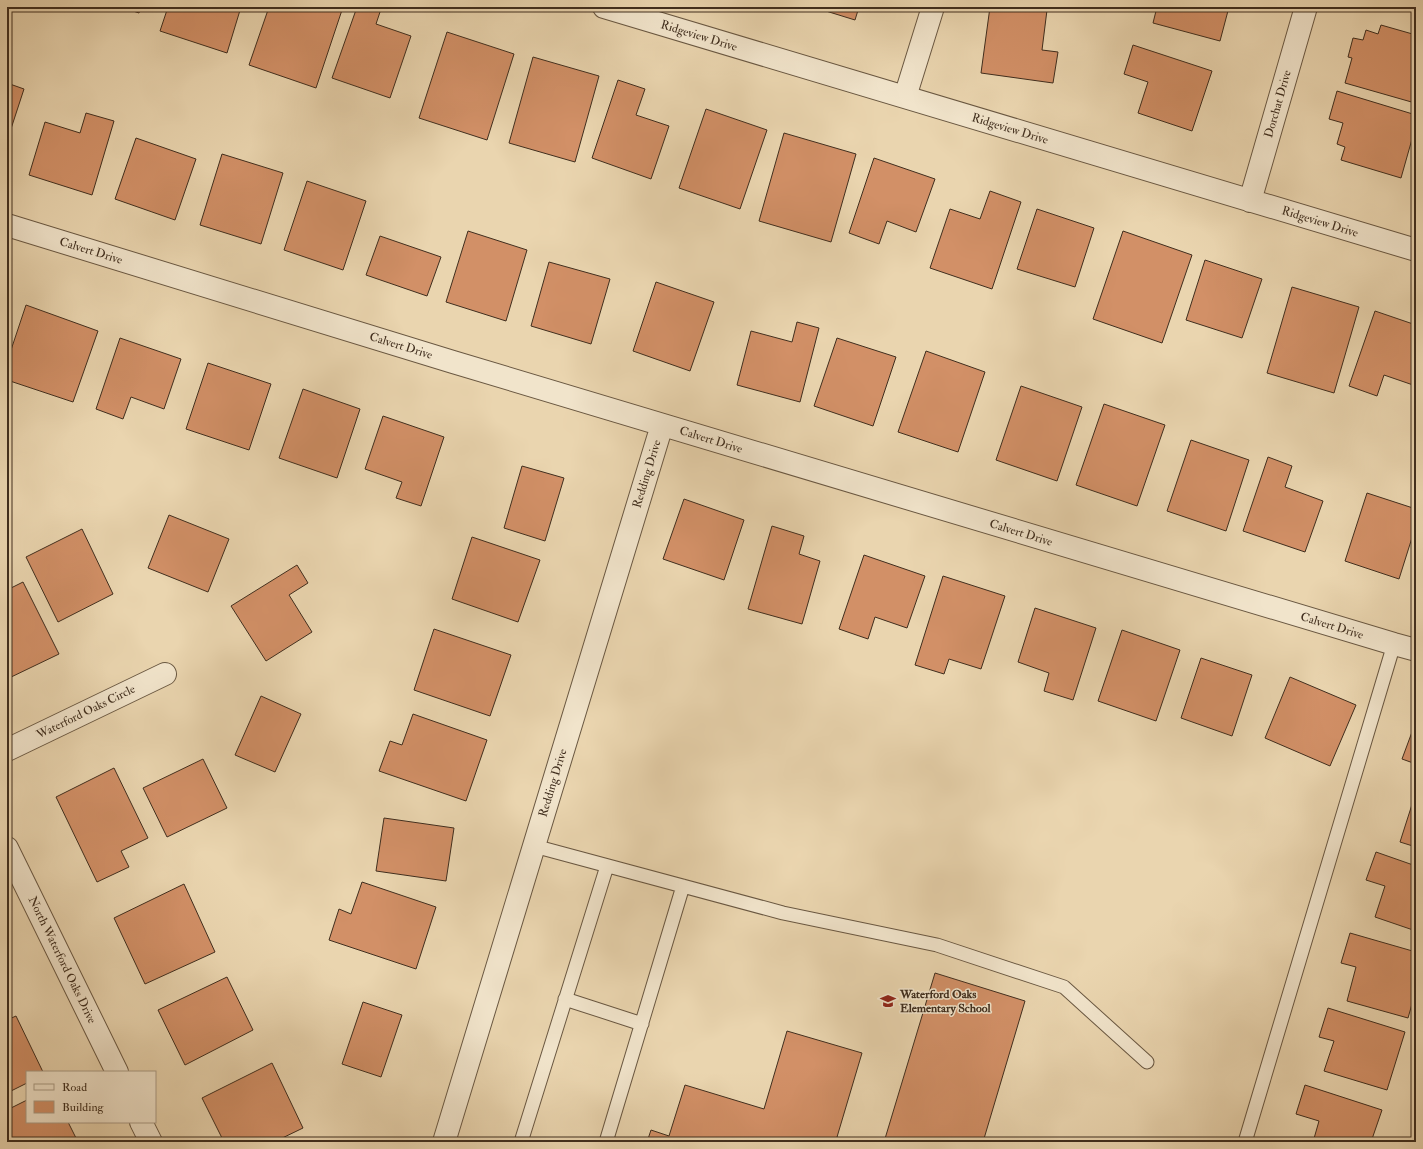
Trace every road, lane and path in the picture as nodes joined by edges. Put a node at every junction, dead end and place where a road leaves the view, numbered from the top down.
1 (604, 7) edge
2 (933, 7) edge
3 (1306, 7) edge
4 (905, 97) junction
5 (1250, 200) junction
6 (7, 226) edge
7 (1416, 250) edge
8 (662, 425) junction
9 (1394, 644) junction
10 (1416, 650) edge
11 (165, 674) dead end
12 (7, 750) edge
13 (534, 846) junction
14 (7, 848) edge
15 (607, 866) junction
16 (683, 886) junction
17 (566, 999) junction
18 (642, 1024) junction
19 (1147, 1062) dead end
20 (117, 1071) edge
21 (142, 1123) edge
22 (151, 1142) edge
23 (444, 1142) edge
24 (521, 1142) edge
25 (606, 1142) edge
26 (1245, 1142) edge

1 - 4 street, Ridgeview Drive
2 - 4 street
3 - 5 street, Dorchat Drive
4 - 5 street, Ridgeview Drive
5 - 7 street, Ridgeview Drive
6 - 8 street, Calvert Drive
8 - 9 street, Calvert Drive
8 - 13 street, Redding Drive
9 - 10 street, Calvert Drive
9 - 26 lane
11 - 12 street, Waterford Oaks Circle
13 - 15 lane
13 - 23 street, Redding Drive
14 - 20 street, North Waterford Oaks Drive
15 - 16 lane
15 - 17 lane
16 - 18 lane
16 - 19 lane
17 - 18 lane
17 - 24 lane
18 - 25 lane
21 - 22 street

